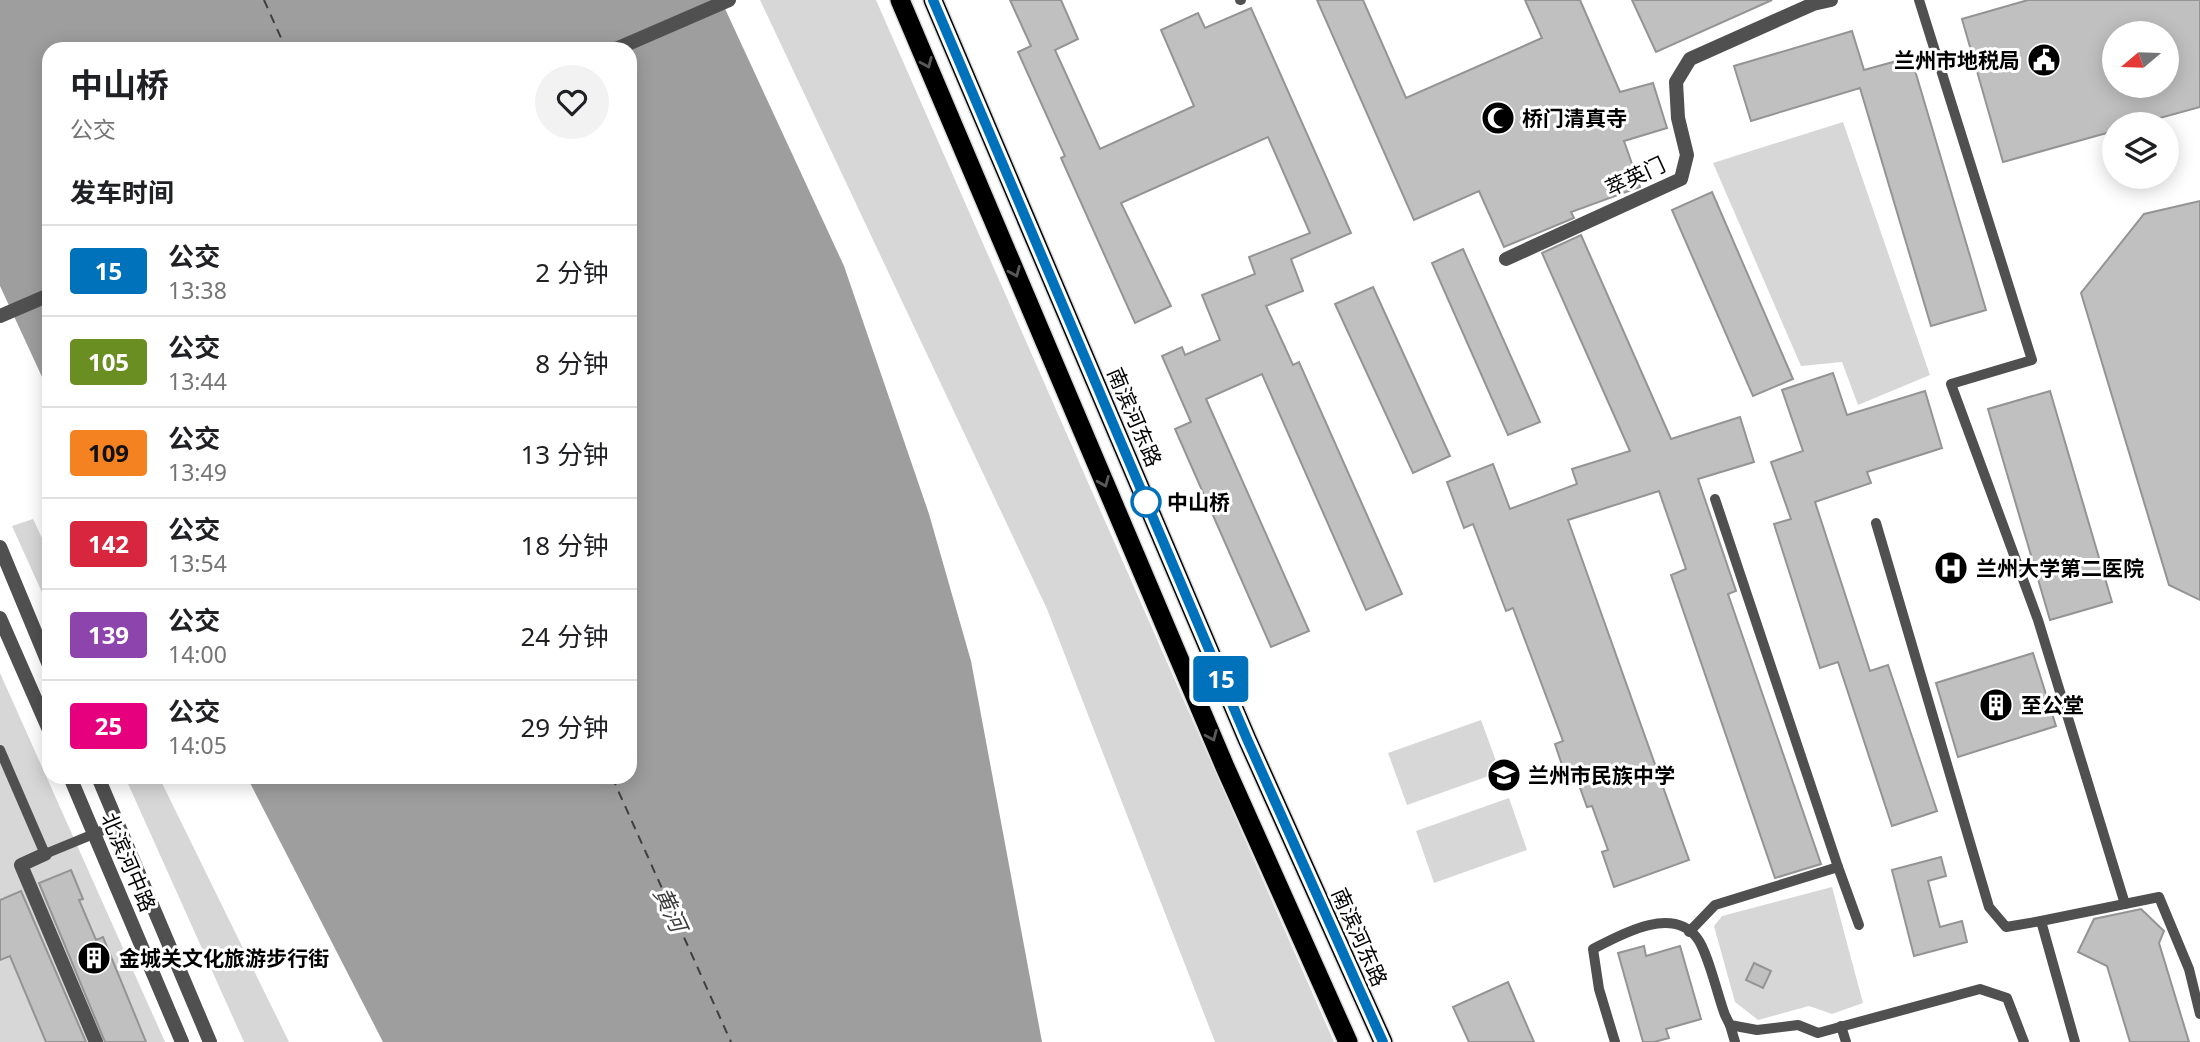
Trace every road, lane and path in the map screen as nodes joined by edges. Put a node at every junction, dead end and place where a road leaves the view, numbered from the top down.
1 (729, 0) edge
2 (900, 0) edge
3 (933, 0) edge
4 (1831, 0) edge
5 (1919, 0) edge
6 (632, 42) edge
7 (1506, 259) dead end
8 (42, 298) edge
9 (0, 316) edge
10 (1715, 499) dead end
11 (1875, 523) dead end
12 (0, 547) edge
13 (0, 618) edge
14 (42, 648) edge
15 (42, 714) edge
16 (0, 750) edge
17 (72, 784) edge
18 (101, 784) edge
19 (118, 824) junction
20 (94, 834) junction
21 (45, 854) junction
22 (1838, 867) junction
23 (2125, 904) junction
24 (2041, 921) junction
25 (1859, 925) dead end
26 (1689, 932) junction
27 (2200, 1014) edge
28 (1730, 1025) junction
29 (1841, 1026) junction
30 (1758, 1030) junction
31 (96, 1042) edge
32 (182, 1042) edge
33 (210, 1042) edge
34 (1349, 1042) edge
35 (1383, 1042) edge
36 (1615, 1042) edge
37 (1735, 1042) edge
38 (1761, 1042) edge
39 (1846, 1042) edge
40 (2024, 1042) edge
41 (2075, 1042) edge

1 - 6 street
2 -> 34 highway
3 - 35 highway, 南滨河东路
4 - 7 street, 萃英门
5 - 23 lane
8 - 9 street
10 - 22 lane
11 - 24 lane
12 - 14 street
13 - 15 street
16 - 21 lane
17 - 20 street, 北滨河中路
18 - 19 street, 北滨河中路
19 - 20 lane
19 - 33 street, 北滨河中路
20 - 21 lane
20 - 32 street, 北滨河中路
21 - 31 street
22 - 25 lane
22 - 26 lane
23 - 24 lane
23 - 27 lane
24 - 41 lane
26 - 28 lane
26 - 36 lane
28 - 30 lane
28 - 37 lane
29 - 30 lane
29 - 39 lane
29 - 40 lane
30 - 38 lane

